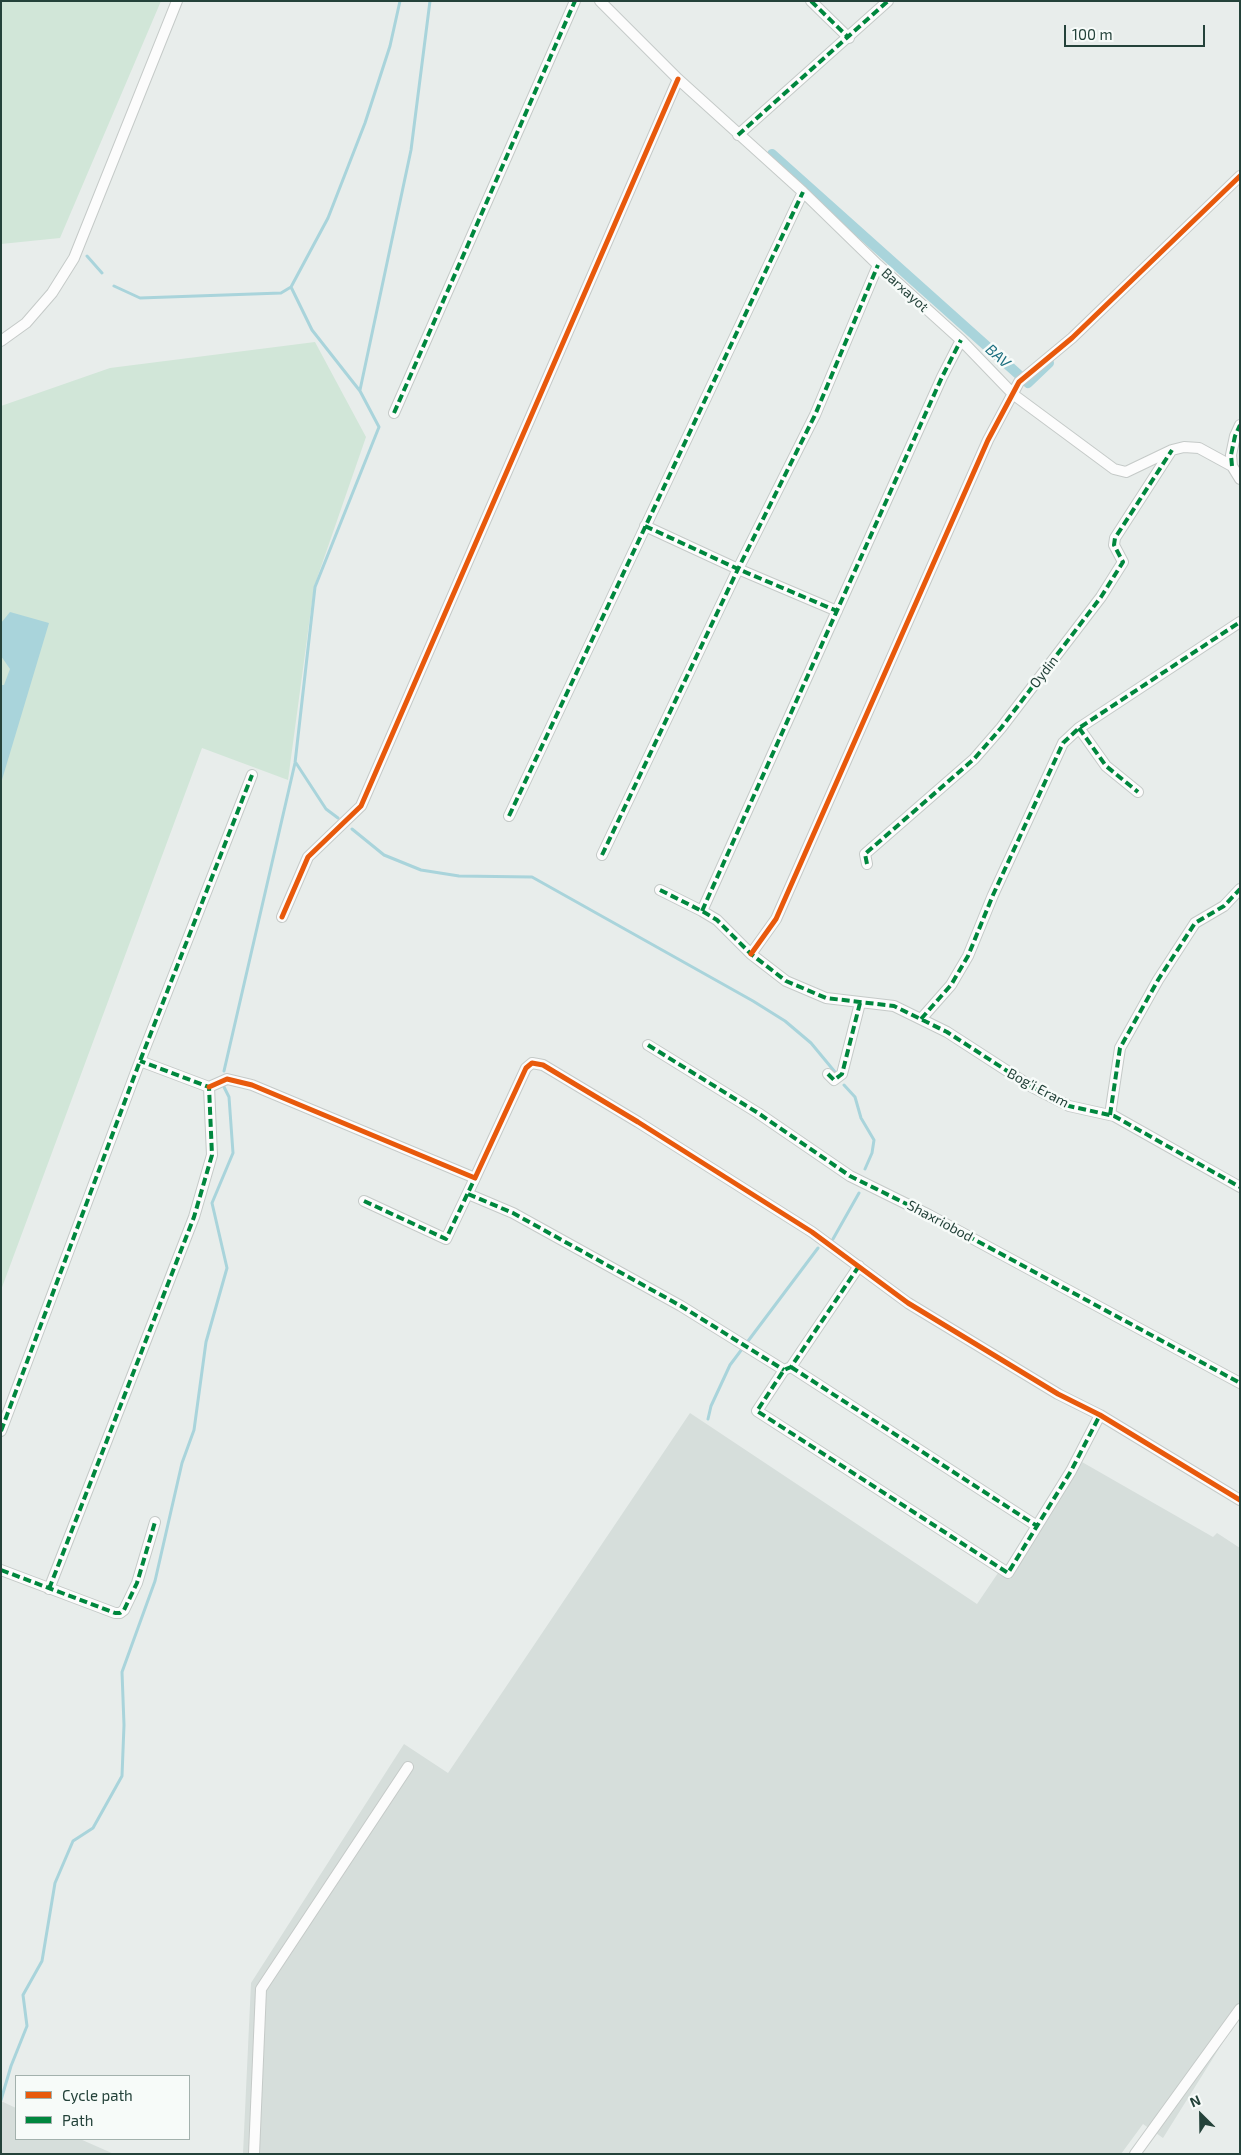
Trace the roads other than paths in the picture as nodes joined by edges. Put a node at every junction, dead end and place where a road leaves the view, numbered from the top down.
1 (177, 1) edge
2 (575, 1) edge
3 (600, 1) edge
4 (811, 1) edge
5 (888, 1) edge
6 (848, 38) junction
7 (678, 78) junction
8 (738, 135) junction
9 (1240, 176) edge
10 (803, 192) junction
11 (878, 265) junction
12 (961, 340) junction
13 (1, 341) edge
14 (1014, 395) junction
15 (394, 413) dead end
16 (1240, 425) edge
17 (1172, 450) junction
18 (1232, 466) junction
19 (1240, 479) edge
20 (645, 526) junction
21 (738, 570) junction
22 (837, 611) junction
23 (1240, 622) edge
24 (1079, 728) junction
25 (252, 774) dead end
26 (1138, 792) dead end
27 (509, 816) dead end
28 (602, 855) dead end
29 (867, 864) dead end
30 (1240, 889) edge
31 (660, 890) dead end
32 (702, 911) junction
33 (282, 917) dead end
34 (751, 954) junction
35 (860, 1003) junction
36 (921, 1020) junction
37 (648, 1045) dead end
38 (140, 1061) junction
39 (828, 1074) dead end
40 (209, 1087) junction
41 (1110, 1115) junction
42 (475, 1178) junction
43 (1240, 1187) edge
44 (468, 1194) junction
45 (364, 1201) dead end
46 (859, 1266) junction
47 (787, 1368) junction
48 (1240, 1384) edge
49 (1100, 1415) junction
50 (1, 1431) edge
51 (1240, 1500) edge
52 (155, 1522) dead end
53 (1036, 1526) junction
54 (1, 1570) edge
55 (49, 1589) junction
56 (408, 1767) dead end
57 (1240, 2009) edge
58 (254, 2154) edge
59 (1135, 2154) edge

1 - 13 street
2 - 15 street
3 - 7 street, Barxayot
4 - 6 street
5 - 6 street
6 - 8 street
7 - 8 street, Barxayot
7 - 33 street
8 - 10 street, Barxayot
9 - 14 street
10 - 11 street, Barxayot
10 - 20 street
11 - 12 street, Barxayot
11 - 21 street
12 - 14 street, Barxayot
12 - 22 street
14 - 17 street, Barxayot
14 - 34 street
16 - 18 street
17 - 18 street, Barxayot
17 - 29 street, Oydin
18 - 19 street, Barxayot
20 - 21 street
20 - 27 street
21 - 22 street
21 - 28 street
22 - 32 street
23 - 24 street
24 - 26 street
24 - 36 street
25 - 38 street
30 - 41 street
31 - 32 street, Bog'i Eram
32 - 34 street, Bog'i Eram
34 - 35 street, Bog'i Eram
35 - 36 street, Bog'i Eram
35 - 39 street
36 - 41 street, Bog'i Eram
37 - 48 street, Shaxriobod
38 - 40 street
38 - 50 street
40 - 42 street
40 - 55 street
41 - 43 street, Bog'i Eram
42 - 44 street
42 - 46 street
44 - 45 street
44 - 47 street
46 - 47 street
46 - 49 street
47 - 53 street
47 - 53 street
49 - 51 street
49 - 53 street
52 - 55 street
54 - 55 street
56 - 58 street
57 - 59 street

